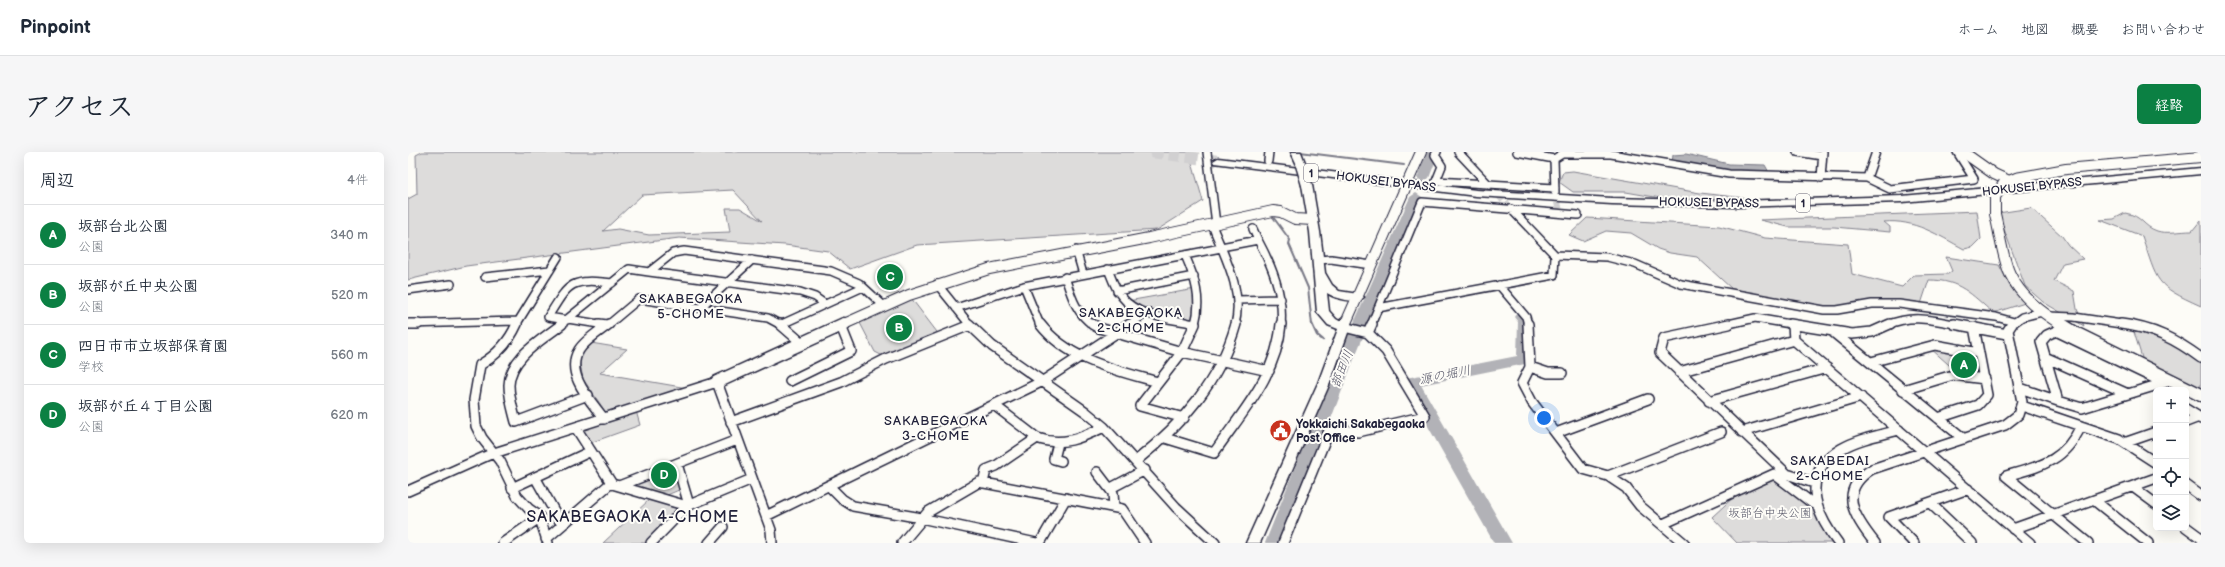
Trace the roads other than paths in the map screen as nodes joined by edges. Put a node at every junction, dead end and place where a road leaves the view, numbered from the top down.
1 (1207, 152) edge
2 (1269, 152) edge
3 (1296, 152) edge
4 (1421, 152) edge
5 (1437, 152) edge
6 (1458, 152) edge
7 (1517, 152) edge
8 (1797, 152) edge
9 (1876, 152) edge
10 (1957, 152) edge
11 (1963, 152) edge
12 (1595, 153) edge
13 (1823, 154) edge
14 (2201, 157) edge
15 (1554, 159) junction
16 (1218, 161) tunnel mouth
17 (1268, 161) dead end
18 (2201, 171) edge
19 (1821, 178) junction
20 (1867, 178) junction
21 (2005, 182) junction
22 (1405, 185) junction
23 (1490, 186) junction
24 (1510, 209) junction
25 (1578, 215) dead end
26 (1313, 220) junction
27 (1214, 224) junction
28 (1253, 229) dead end
29 (1258, 240) junction
30 (1221, 247) junction
31 (1076, 250) junction
32 (1185, 254) junction
33 (1554, 255) junction
34 (558, 257) dead end
35 (752, 260) junction
36 (1318, 265) junction
37 (1371, 265) junction
38 (1108, 269) junction
39 (550, 270) junction
40 (649, 272) junction
41 (1083, 274) junction
42 (1194, 276) junction
43 (485, 277) dead end
44 (1065, 278) junction
45 (728, 282) junction
46 (612, 283) junction
47 (451, 284) dead end
48 (937, 284) junction
49 (1499, 285) junction
50 (1024, 286) junction
51 (863, 287) junction
52 (408, 290) edge
53 (1117, 291) junction
54 (1358, 297) junction
55 (1281, 299) junction
56 (1238, 300) junction
57 (825, 304) junction
58 (884, 306) junction
59 (701, 307) junction
60 (956, 308) junction
61 (1378, 308) junction
62 (1148, 312) junction
63 (2045, 314) junction
64 (568, 319) junction
65 (518, 321) junction
66 (2014, 322) junction
67 (408, 324) edge
68 (782, 324) junction
69 (1195, 324) junction
70 (607, 325) junction
71 (970, 325) junction
72 (1793, 325) junction
73 (841, 326) junction
74 (1974, 327) junction
75 (1348, 328) junction
76 (1365, 332) junction
77 (1833, 332) junction
78 (1114, 334) junction
79 (2007, 334) junction
80 (1794, 340) junction
81 (803, 344) junction
82 (1182, 352) junction
83 (1979, 353) junction
84 (1080, 356) junction
85 (2045, 357) junction
86 (2201, 358) edge
87 (1224, 362) junction
88 (1871, 362) junction
89 (1530, 367) junction
90 (1827, 368) junction
91 (1269, 371) junction
92 (1679, 372) junction
93 (1562, 373) dead end
94 (1985, 379) junction
95 (790, 381) dead end
96 (1043, 381) junction
97 (716, 382) junction
98 (1158, 382) junction
99 (2157, 387) edge
100 (2020, 388) junction
101 (2153, 389) edge
102 (1903, 390) junction
103 (2128, 394) junction
104 (588, 395) junction
105 (2201, 395) edge
106 (1861, 397) junction
107 (1648, 399) dead end
108 (2058, 400) junction
109 (1709, 401) junction
110 (994, 405) junction
111 (2022, 406) junction
112 (2189, 412) edge
113 (1184, 418) junction
114 (1938, 418) junction
115 (2200, 418) edge
116 (604, 419) junction
117 (2189, 421) edge
118 (731, 422) junction
119 (2081, 426) junction
120 (1104, 427) junction
121 (576, 428) junction
122 (1899, 430) junction
123 (1721, 432) dead end
124 (1742, 432) junction
125 (1556, 433) junction
126 (2153, 433) edge
127 (1037, 438) junction
128 (1165, 438) junction
129 (1964, 439) junction
130 (737, 440) junction
131 (2127, 442) junction
132 (1058, 443) junction
133 (591, 451) junction
134 (1924, 451) junction
135 (495, 453) junction
136 (1061, 461) dead end
137 (1136, 461) junction
138 (2153, 461) edge
139 (677, 464) junction
140 (1145, 470) junction
141 (1097, 472) dead end
142 (1608, 476) junction
143 (535, 477) junction
144 (752, 479) junction
145 (2153, 479) edge
146 (1814, 482) junction
147 (983, 483) junction
148 (615, 484) junction
149 (829, 486) junction
150 (2133, 487) junction
151 (2189, 487) edge
152 (512, 488) junction
153 (1111, 488) junction
154 (1968, 490) junction
155 (408, 491) edge
156 (2201, 496) edge
157 (1066, 498) junction
158 (2095, 501) junction
159 (2153, 502) edge
160 (1930, 503) junction
161 (1817, 504) junction
162 (688, 506) junction
163 (1114, 507) junction
164 (2053, 515) junction
165 (766, 516) junction
166 (539, 518) junction
167 (922, 520) junction
168 (1663, 524) junction
169 (562, 525) junction
170 (724, 527) dead end
171 (2013, 529) junction
172 (2189, 529) edge
173 (2201, 538) edge
174 (547, 541) edge
175 (503, 543) edge
176 (652, 543) edge
177 (708, 543) edge
178 (772, 543) edge
179 (902, 543) edge
180 (1036, 543) edge
181 (1040, 543) edge
182 (1145, 543) edge
183 (1215, 543) edge
184 (1253, 543) edge
185 (1283, 543) edge
186 (1684, 543) edge
187 (1838, 543) edge
188 (1875, 543) edge
189 (1914, 543) edge
190 (1972, 543) edge
191 (2030, 543) edge
192 (2088, 543) edge
193 (2148, 543) edge

1 - 27 street
2 - 17 street
3 - 26 main road, bridge
4 - 22 street
5 - 23 street
6 - 23 street
7 - 15 street
8 - 13 street
9 - 20 street
10 - 20 street
11 - 21 street
12 - 15 street
12 - 19 street
13 - 19 street
14 - 21 street
15 - 23 street
16 - 22 highway, HOKUSEI BYPASS / 1
18 - 22 highway, HOKUSEI BYPASS / 1
19 - 20 street
21 - 63 street, bridge
22 - 37 street
24 - 25 street
24 - 33 street
24 - 61 street
26 - 27 street
26 - 36 main road
27 - 30 street
27 - 31 street
28 - 29 street
29 - 30 street
29 - 55 street
30 - 32 street
30 - 56 street
31 - 41 street
31 - 48 street
32 - 38 street
32 - 42 street
33 - 49 street
33 - 66 street
34 - 39 street
35 - 40 street
35 - 45 street
35 - 51 street
36 - 37 street
36 - 54 main road
36 - 75 main road
37 - 54 street
38 - 41 street
38 - 53 street
39 - 43 street
39 - 65 street
40 - 45 street
40 - 46 street
41 - 44 street
42 - 53 street
42 - 69 street
44 - 50 street
44 - 78 street
45 - 57 street
45 - 59 street
46 - 64 street
46 - 64 street
47 - 52 street
48 - 58 street
48 - 60 street
49 - 61 street
49 - 89 street
50 - 60 street
50 - 84 street
51 - 57 street
51 - 58 street
53 - 62 street
54 - 75 street
55 - 56 street
55 - 91 street
56 - 87 street
57 - 68 street
58 - 73 street
59 - 68 street
59 - 70 street
60 - 71 street
61 - 76 street
62 - 69 street
62 - 78 street
63 - 66 street
63 - 86 street
63 - 105 street
64 - 70 street
64 - 104 street
65 - 67 street
65 - 135 street
66 - 79 street
68 - 81 street
69 - 82 street
70 - 104 street
71 - 96 street
71 - 118 street
72 - 77 street
72 - 80 street
72 - 92 street
73 - 81 street
73 - 95 street
74 - 77 street
74 - 79 street
74 - 83 street
75 - 76 street
75 - 184 main road
76 - 185 street
77 - 88 street
78 - 82 street
78 - 84 street
79 - 100 street
80 - 90 street
80 - 92 street
81 - 97 street
82 - 87 street
82 - 98 street
83 - 88 street
83 - 94 street
84 - 96 street
84 - 98 street
85 - 99 street
85 - 103 street
85 - 108 street
87 - 91 street
87 - 113 street
88 - 102 street
89 - 93 street
89 - 125 street
90 - 106 street
90 - 109 street
91 - 128 street
92 - 109 street
94 - 102 street
94 - 114 street
96 - 110 street
96 - 120 street
97 - 116 street
97 - 118 street
98 - 113 street
100 - 108 street
100 - 111 street
101 - 103 street
102 - 114 street
103 - 108 street
104 - 116 street
106 - 122 street
106 - 124 street
107 - 125 street
109 - 124 street
110 - 127 street
110 - 149 street
111 - 119 street
111 - 129 street
112 - 115 street
113 - 128 street
114 - 129 street
115 - 117 street
116 - 121 street
118 - 130 street
119 - 131 street
119 - 164 street
120 - 132 street
120 - 137 street
121 - 133 street
121 - 135 street
122 - 134 street
122 - 146 street
123 - 142 street
124 - 146 street
125 - 142 street
126 - 131 street
127 - 132 street
127 - 147 street
128 - 137 street
129 - 134 street
130 - 139 street
130 - 144 street
131 - 138 street
132 - 136 street
133 - 143 street
133 - 148 street
134 - 154 street
134 - 188 street
135 - 152 street
135 - 155 street
137 - 140 street
139 - 148 street
139 - 162 street
140 - 153 street
140 - 183 street
141 - 153 street
142 - 168 street
143 - 152 street
143 - 169 street
144 - 162 street
144 - 165 street
145 - 150 street
146 - 161 street
147 - 157 street
147 - 167 street
148 - 162 street
148 - 169 street
149 - 165 street
149 - 167 street
150 - 158 street
150 - 159 street
151 - 156 street
152 - 166 street
153 - 163 street
154 - 160 street
154 - 171 street
157 - 163 street
157 - 181 street
158 - 164 street
158 - 193 street
160 - 189 street
160 - 190 street
161 - 168 street
161 - 187 street
162 - 176 street
163 - 182 street
164 - 171 street
164 - 192 street
165 - 178 street
166 - 174 street
166 - 175 street
167 - 179 street
167 - 180 street
168 - 186 street
169 - 174 street
170 - 177 street
171 - 191 street
172 - 173 street

